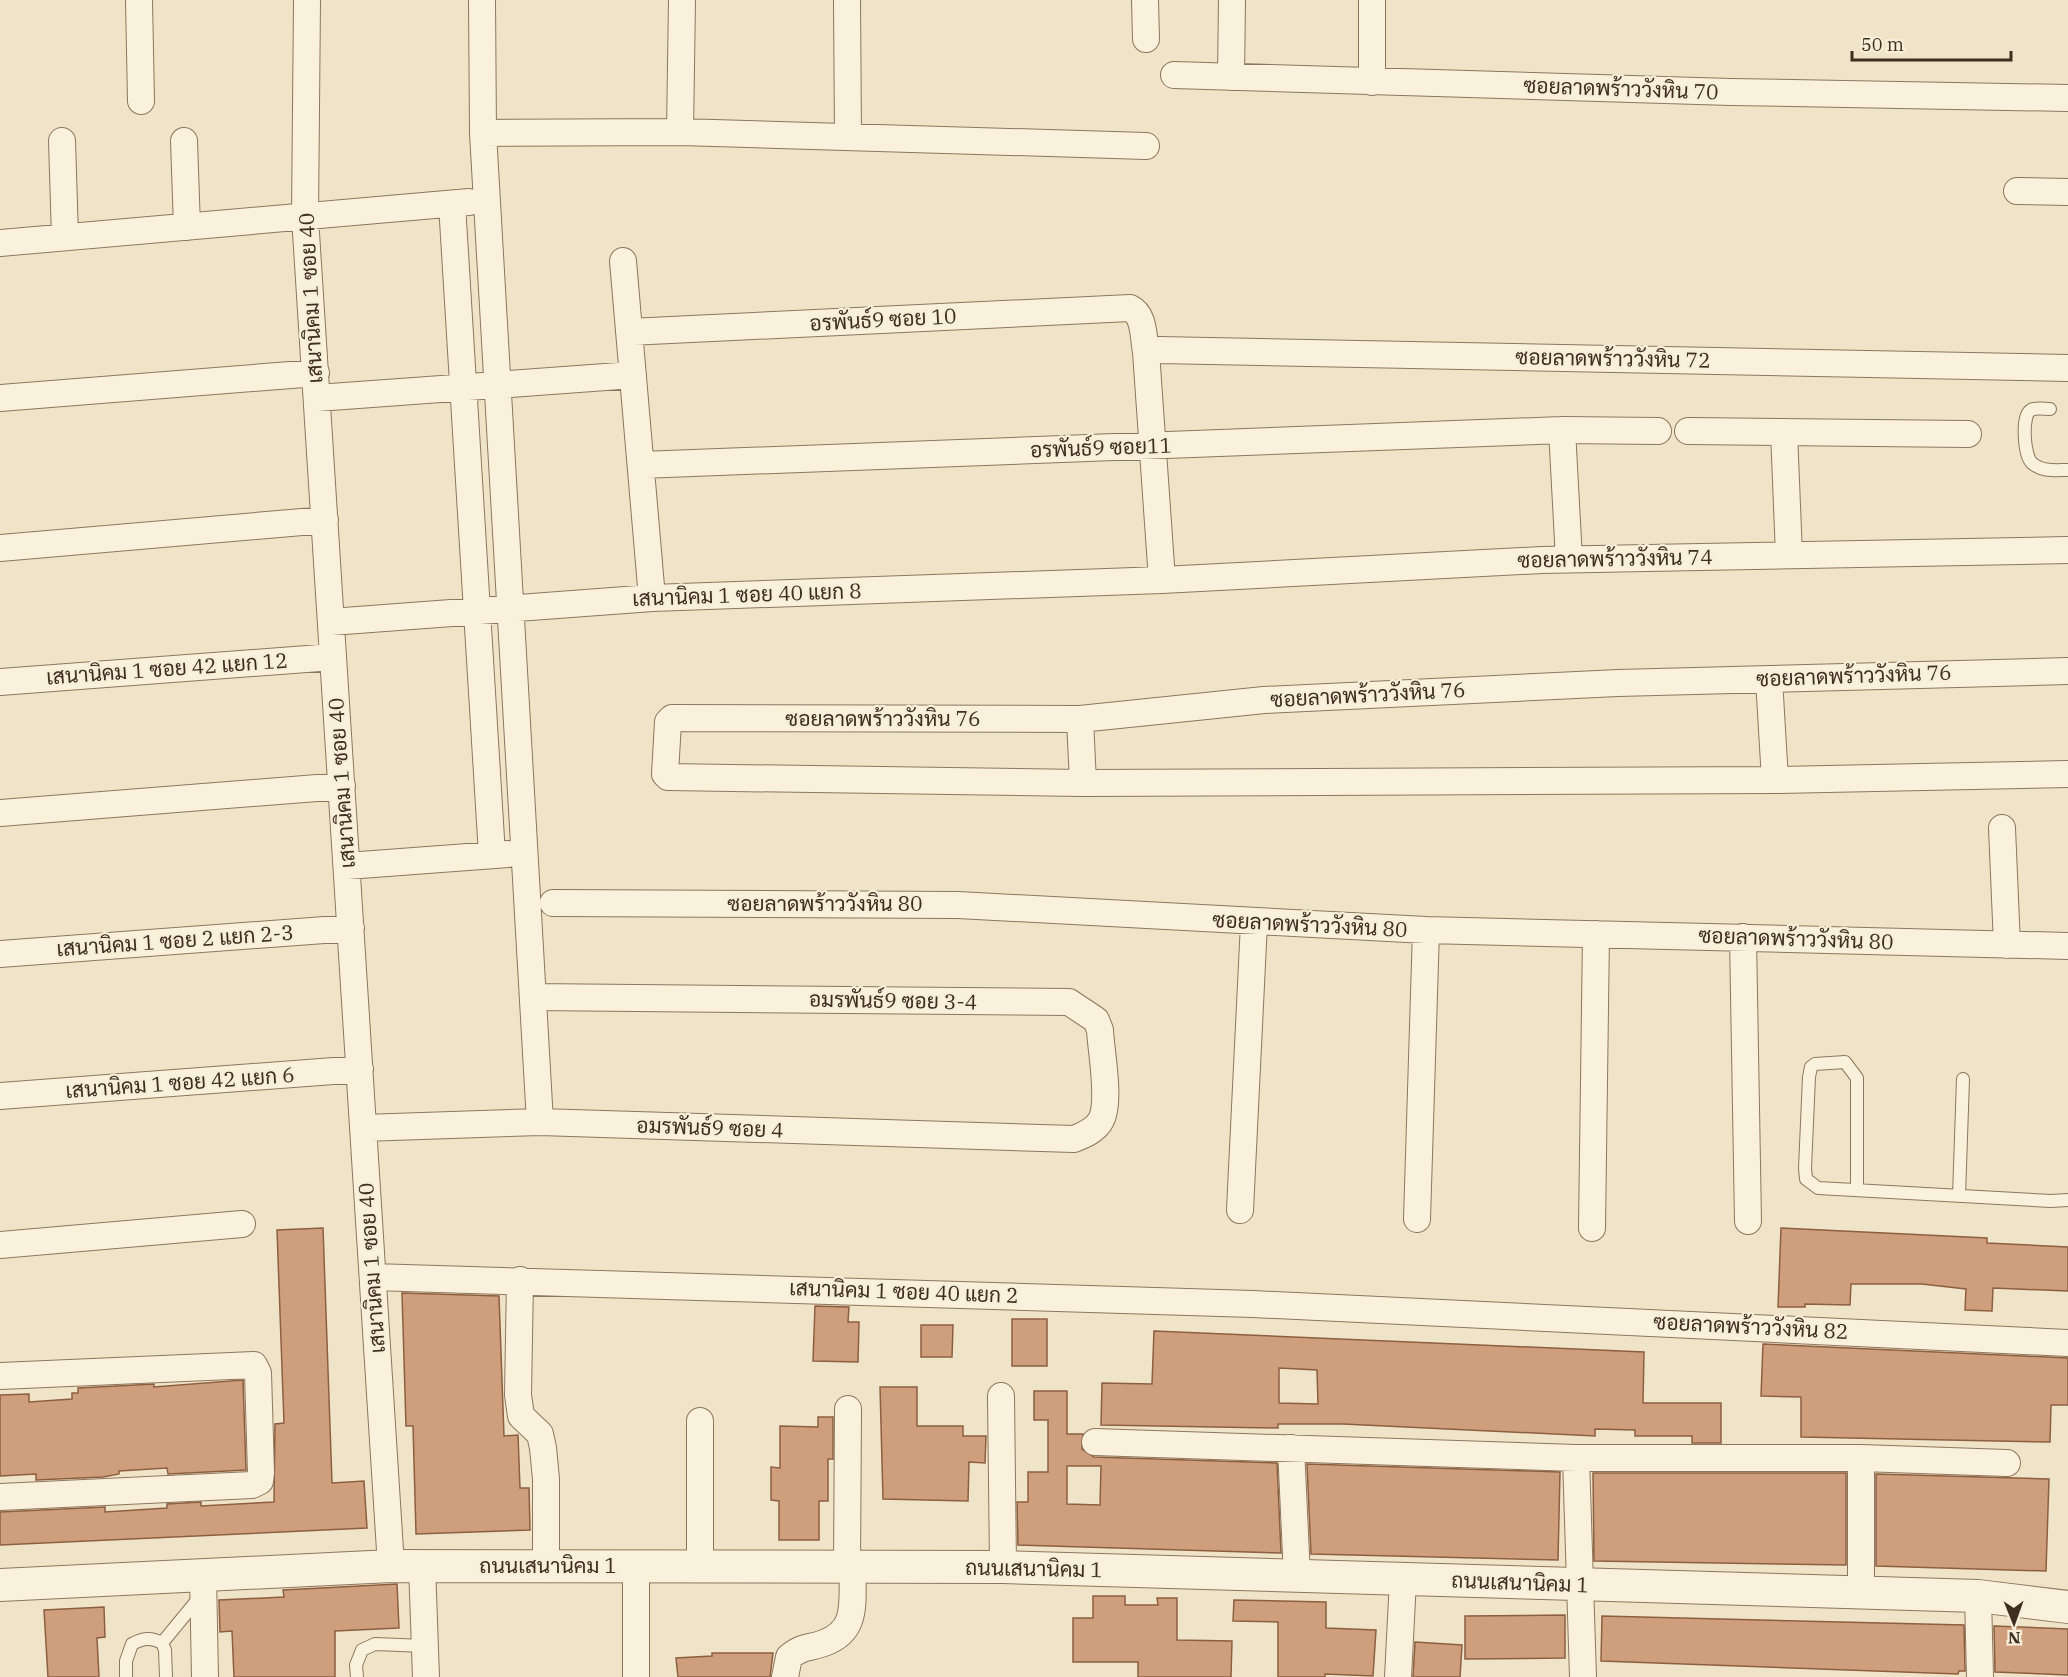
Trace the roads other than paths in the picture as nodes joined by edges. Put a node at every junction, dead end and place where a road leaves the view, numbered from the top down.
1 (139, 0) edge
2 (307, 0) edge
3 (482, 0) edge
4 (682, 0) edge
5 (847, 0) edge
6 (1145, 0) edge
7 (1232, 0) edge
8 (1372, 0) edge
9 (1146, 39) dead end
10 (1174, 75) dead end
11 (1231, 77) junction
12 (1372, 82) junction
13 (2068, 98) edge
14 (141, 101) dead end
15 (680, 132) junction
16 (483, 133) junction
17 (848, 137) junction
18 (62, 141) dead end
19 (184, 141) dead end
20 (1146, 146) dead end
21 (2017, 191) dead end
22 (2068, 192) edge
23 (487, 201) junction
24 (452, 204) junction
25 (305, 217) junction
26 (187, 227) junction
27 (65, 237) junction
28 (0, 243) edge
29 (623, 261) dead end
30 (629, 332) junction
31 (1159, 350) dead end
32 (2068, 368) edge
33 (633, 375) junction
34 (498, 385) junction
35 (316, 386) junction
36 (463, 387) junction
37 (0, 398) edge
38 (2050, 409) dead end
39 (1562, 430) junction
40 (1658, 431) dead end
41 (1688, 431) dead end
42 (1784, 432) junction
43 (1968, 434) dead end
44 (1151, 446) junction
45 (640, 465) junction
46 (2068, 470) edge
47 (325, 520) junction
48 (0, 548) edge
49 (2068, 550) edge
50 (1789, 555) junction
51 (1569, 560) junction
52 (1162, 580) junction
53 (652, 598) junction
54 (511, 609) junction
55 (477, 612) junction
56 (332, 622) junction
57 (333, 657) junction
58 (2068, 671) edge
59 (1769, 679) junction
60 (0, 682) edge
61 (1080, 719) junction
62 (2068, 774) edge
63 (1775, 780) junction
64 (1083, 783) junction
65 (342, 786) junction
66 (0, 813) edge
67 (2002, 828) dead end
68 (525, 854) junction
69 (492, 855) junction
70 (347, 866) junction
71 (553, 903) dead end
72 (1254, 923) junction
73 (351, 928) junction
74 (1426, 930) junction
75 (1596, 934) junction
76 (1743, 936) junction
77 (2007, 945) junction
78 (2068, 946) edge
79 (0, 954) edge
80 (533, 997) junction
81 (360, 1069) junction
82 (1963, 1078) dead end
83 (0, 1096) edge
84 (540, 1122) junction
85 (363, 1128) junction
86 (1058, 1139) joint
87 (1857, 1191) junction
88 (1959, 1196) junction
89 (2068, 1200) edge
90 (1240, 1210) dead end
91 (1417, 1219) dead end
92 (1748, 1221) dead end
93 (242, 1224) dead end
94 (1592, 1228) dead end
95 (0, 1245) edge
96 (373, 1277) junction
97 (520, 1280) junction
98 (1434, 1312) joint
99 (2068, 1342) edge
100 (0, 1376) edge
101 (1001, 1396) dead end
102 (848, 1409) dead end
103 (700, 1421) dead end
104 (1095, 1442) dead end
105 (1291, 1448) junction
106 (1576, 1458) junction
107 (1861, 1458) junction
108 (2007, 1463) dead end
109 (0, 1497) edge
110 (422, 1565) junction
111 (391, 1566) junction
112 (546, 1566) junction
113 (636, 1566) junction
114 (700, 1566) junction
115 (850, 1567) junction
116 (1004, 1567) junction
117 (1297, 1576) junction
118 (1403, 1580) junction
119 (203, 1583) junction
120 (1580, 1584) junction
121 (0, 1585) edge
122 (1861, 1593) junction
123 (1978, 1596) junction
124 (2068, 1607) edge
125 (162, 1643) junction
126 (425, 1646) junction
127 (126, 1677) edge
128 (166, 1677) edge
129 (205, 1677) edge
130 (357, 1677) edge
131 (426, 1677) edge
132 (636, 1677) edge
133 (785, 1677) edge
134 (1398, 1677) edge
135 (1582, 1677) edge
136 (1980, 1677) edge

1 - 14 street
2 - 25 street, เสนานิคม 1 ซอย 40
3 - 16 street
4 - 15 street
5 - 17 street
6 - 9 street
7 - 11 street
8 - 12 street
10 - 11 street, ซอยลาดพร้าววังหิน 70
11 - 12 street, ซอยลาดพร้าววังหิน 70
12 - 13 street, ซอยลาดพร้าววังหิน 70
15 - 16 street
15 - 17 street
16 - 23 street
17 - 20 street
18 - 27 street
19 - 26 street
21 - 22 street
23 - 24 street
23 - 34 street
24 - 25 street
24 - 36 street
25 - 26 street
25 - 35 street, เสนานิคม 1 ซอย 40
26 - 27 street
27 - 28 street
29 - 30 street
30 - 33 street
30 - 44 street, อรพันธ์9 ซอย 10
31 - 32 street, ซอยลาดพร้าววังหิน 72
33 - 34 street
33 - 45 street
34 - 36 street
34 - 54 street
35 - 36 street
35 - 37 street
35 - 47 street, เสนานิคม 1 ซอย 40
36 - 55 street
38 - 46 lane
39 - 40 street, อรพันธ์9 ซอย11
39 - 44 street, อรพันธ์9 ซอย11
39 - 51 street
41 - 42 street
42 - 43 street
42 - 50 street
44 - 45 street, อรพันธ์9 ซอย11
44 - 52 street
45 - 53 street
47 - 48 street
47 - 56 street, เสนานิคม 1 ซอย 40
49 - 50 street, ซอยลาดพร้าววังหิน 74
50 - 51 street, ซอยลาดพร้าววังหิน 74
51 - 52 street, ซอยลาดพร้าววังหิน 74
52 - 53 street, เสนานิคม 1 ซอย 40 แยก 8
53 - 54 street, เสนานิคม 1 ซอย 40 แยก 8
54 - 55 street, เสนานิคม 1 ซอย 40 แยก 8
54 - 68 street
55 - 56 street, เสนานิคม 1 ซอย 40 แยก 8
55 - 69 street
56 - 57 street, เสนานิคม 1 ซอย 40
57 - 60 street, เสนานิคม 1 ซอย 42 แยก 12
57 - 65 street, เสนานิคม 1 ซอย 40
58 - 59 street, ซอยลาดพร้าววังหิน 76
59 - 61 street, ซอยลาดพร้าววังหิน 76
59 - 63 street
61 - 64 street
61 - 64 street, ซอยลาดพร้าววังหิน 76
62 - 63 street
63 - 64 street
65 - 66 street
65 - 70 street, เสนานิคม 1 ซอย 40
67 - 77 street
68 - 69 street
68 - 80 street
69 - 70 street
70 - 73 street, เสนานิคม 1 ซอย 40
71 - 72 street, ซอยลาดพร้าววังหิน 80
72 - 74 street, ซอยลาดพร้าววังหิน 80
72 - 90 street
73 - 79 street, เสนานิคม 1 ซอย 2 แยก 2-3
73 - 81 street, เสนานิคม 1 ซอย 40
74 - 75 street, ซอยลาดพร้าววังหิน 80
74 - 91 street
75 - 76 street, ซอยลาดพร้าววังหิน 80
75 - 94 street
76 - 77 street, ซอยลาดพร้าววังหิน 80
76 - 92 street
77 - 78 street, ซอยลาดพร้าววังหิน 80
80 - 84 street
80 - 86 street, อมรพันธ์9 ซอย 3-4
81 - 83 street, เสนานิคม 1 ซอย 42 แยก 6
81 - 85 street, เสนานิคม 1 ซอย 40
82 - 88 lane
84 - 85 street, อมรพันธ์9 ซอย 4
84 - 86 street, อมรพันธ์9 ซอย 4
85 - 96 street, เสนานิคม 1 ซอย 40
87 - 87 lane
87 - 88 lane
88 - 89 lane
93 - 95 street
96 - 97 street, เสนานิคม 1 ซอย 40 แยก 2
96 - 111 street, เสนานิคม 1 ซอย 40
97 - 98 street, เสนานิคม 1 ซอย 40 แยก 2
97 - 112 street
98 - 99 street, ซอยลาดพร้าววังหิน 82
100 - 109 street
101 - 116 street
102 - 115 street
103 - 114 street
104 - 105 street
105 - 106 street
105 - 117 street
106 - 107 street
106 - 120 street
107 - 108 street
107 - 122 street
110 - 111 street, ถนนเสนานิคม 1
110 - 112 street, ถนนเสนานิคม 1
110 - 126 street
111 - 119 street, ถนนเสนานิคม 1
112 - 113 street, ถนนเสนานิคม 1
113 - 114 street, ถนนเสนานิคม 1
113 - 132 street
114 - 115 street, ถนนเสนานิคม 1
115 - 116 street, ถนนเสนานิคม 1
115 - 133 street
116 - 117 street, ถนนเสนานิคม 1
117 - 118 street, ถนนเสนานิคม 1
118 - 120 street, ถนนเสนานิคม 1
118 - 134 street
119 - 121 street, ถนนเสนานิคม 1
119 - 125 lane
119 - 129 street
120 - 122 street, ถนนเสนานิคม 1
120 - 135 street
122 - 123 street, ถนนเสนานิคม 1
123 - 124 street, ถนนเสนานิคม 1
123 - 136 street
125 - 127 lane
125 - 128 lane
126 - 130 lane
126 - 131 street

